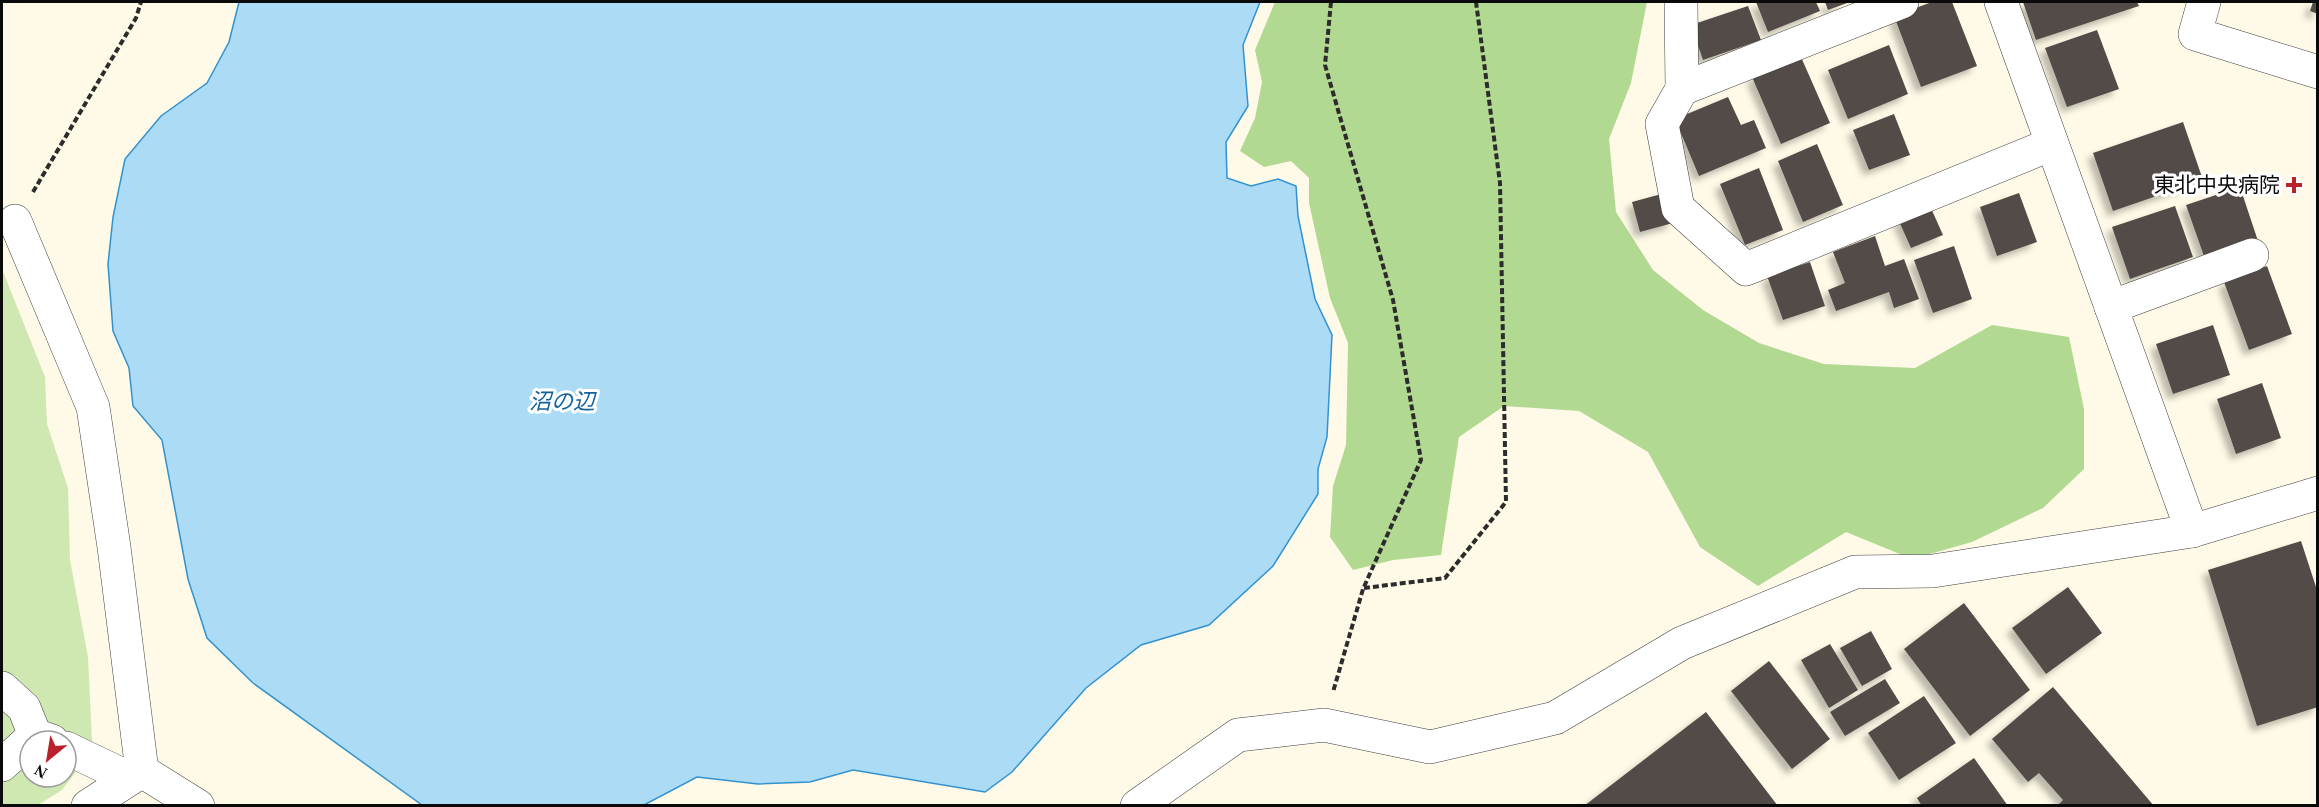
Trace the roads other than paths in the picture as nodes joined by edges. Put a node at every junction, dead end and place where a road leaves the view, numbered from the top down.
1 (1681, 2) edge
2 (1902, 2) edge
3 (2001, 2) edge
4 (2204, 2) edge
5 (2318, 72) edge
6 (1682, 89) junction
7 (2052, 144) junction
8 (15, 221) road end
9 (2252, 255) dead end
10 (2111, 307) junction
11 (2318, 493) edge
12 (2192, 531) junction
13 (2, 688) edge
14 (37, 729) edge
15 (78, 753) edge
16 (18, 754) edge
17 (2, 765) edge
18 (135, 774) junction
19 (88, 806) edge
20 (198, 806) edge
21 (1137, 806) edge

1 - 6 street
2 - 6 street
3 - 7 street
4 - 5 street
6 - 7 street
7 - 10 street
8 - 18 street
9 - 10 street
10 - 12 street
11 - 12 street
12 - 21 street
13 - 14 street
15 - 18 street
16 - 17 street
18 - 19 street
18 - 20 street

